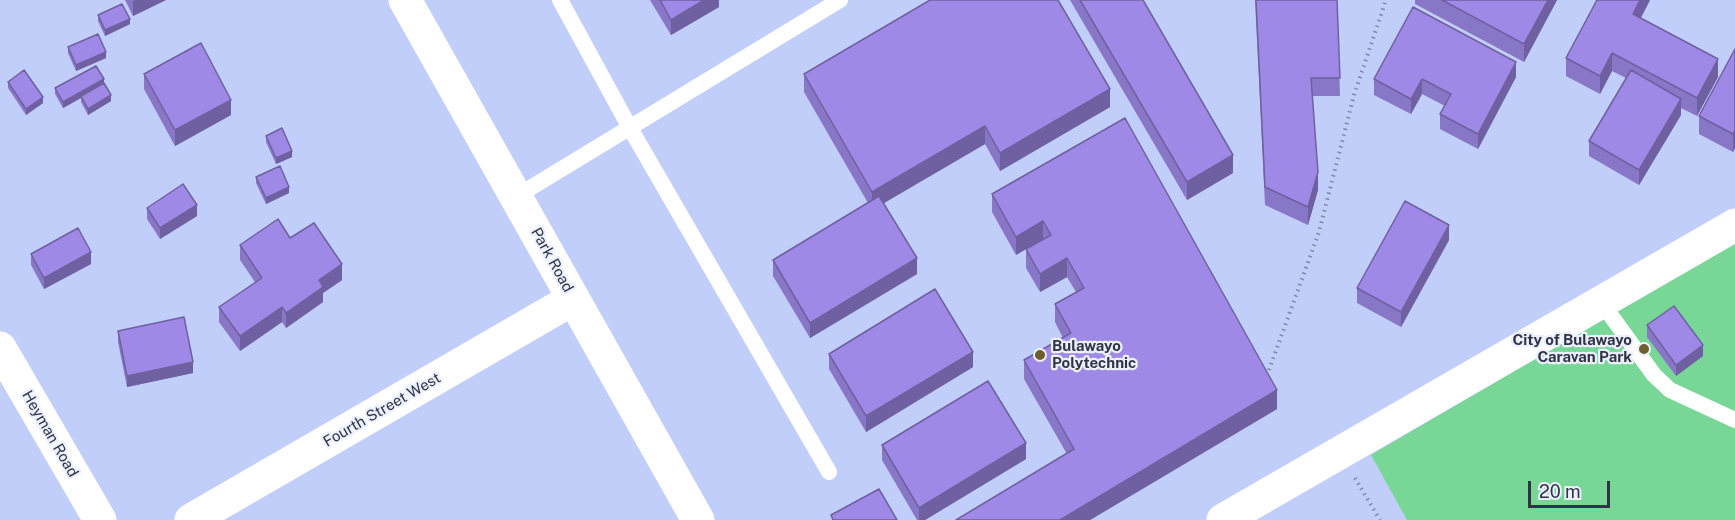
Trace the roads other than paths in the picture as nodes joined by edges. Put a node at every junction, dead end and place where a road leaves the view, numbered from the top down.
1 (405, 0) edge
2 (560, 0) edge
3 (840, 0) edge
4 (630, 128) junction
5 (517, 196) junction
6 (1735, 225) edge
7 (573, 300) junction
8 (1601, 302) junction
9 (0, 348) edge
10 (1735, 420) edge
11 (830, 472) dead end
12 (100, 520) edge
13 (191, 520) edge
14 (698, 520) edge
15 (1223, 520) edge

1 - 5 street, Park Road
2 - 4 lane
3 - 4 lane
4 - 5 lane
4 - 11 lane
5 - 7 street, Park Road
6 - 8 street
7 - 13 street, Fourth Street West
7 - 14 street, Park Road
8 - 10 lane
8 - 15 street
9 - 12 street, Heyman Road

